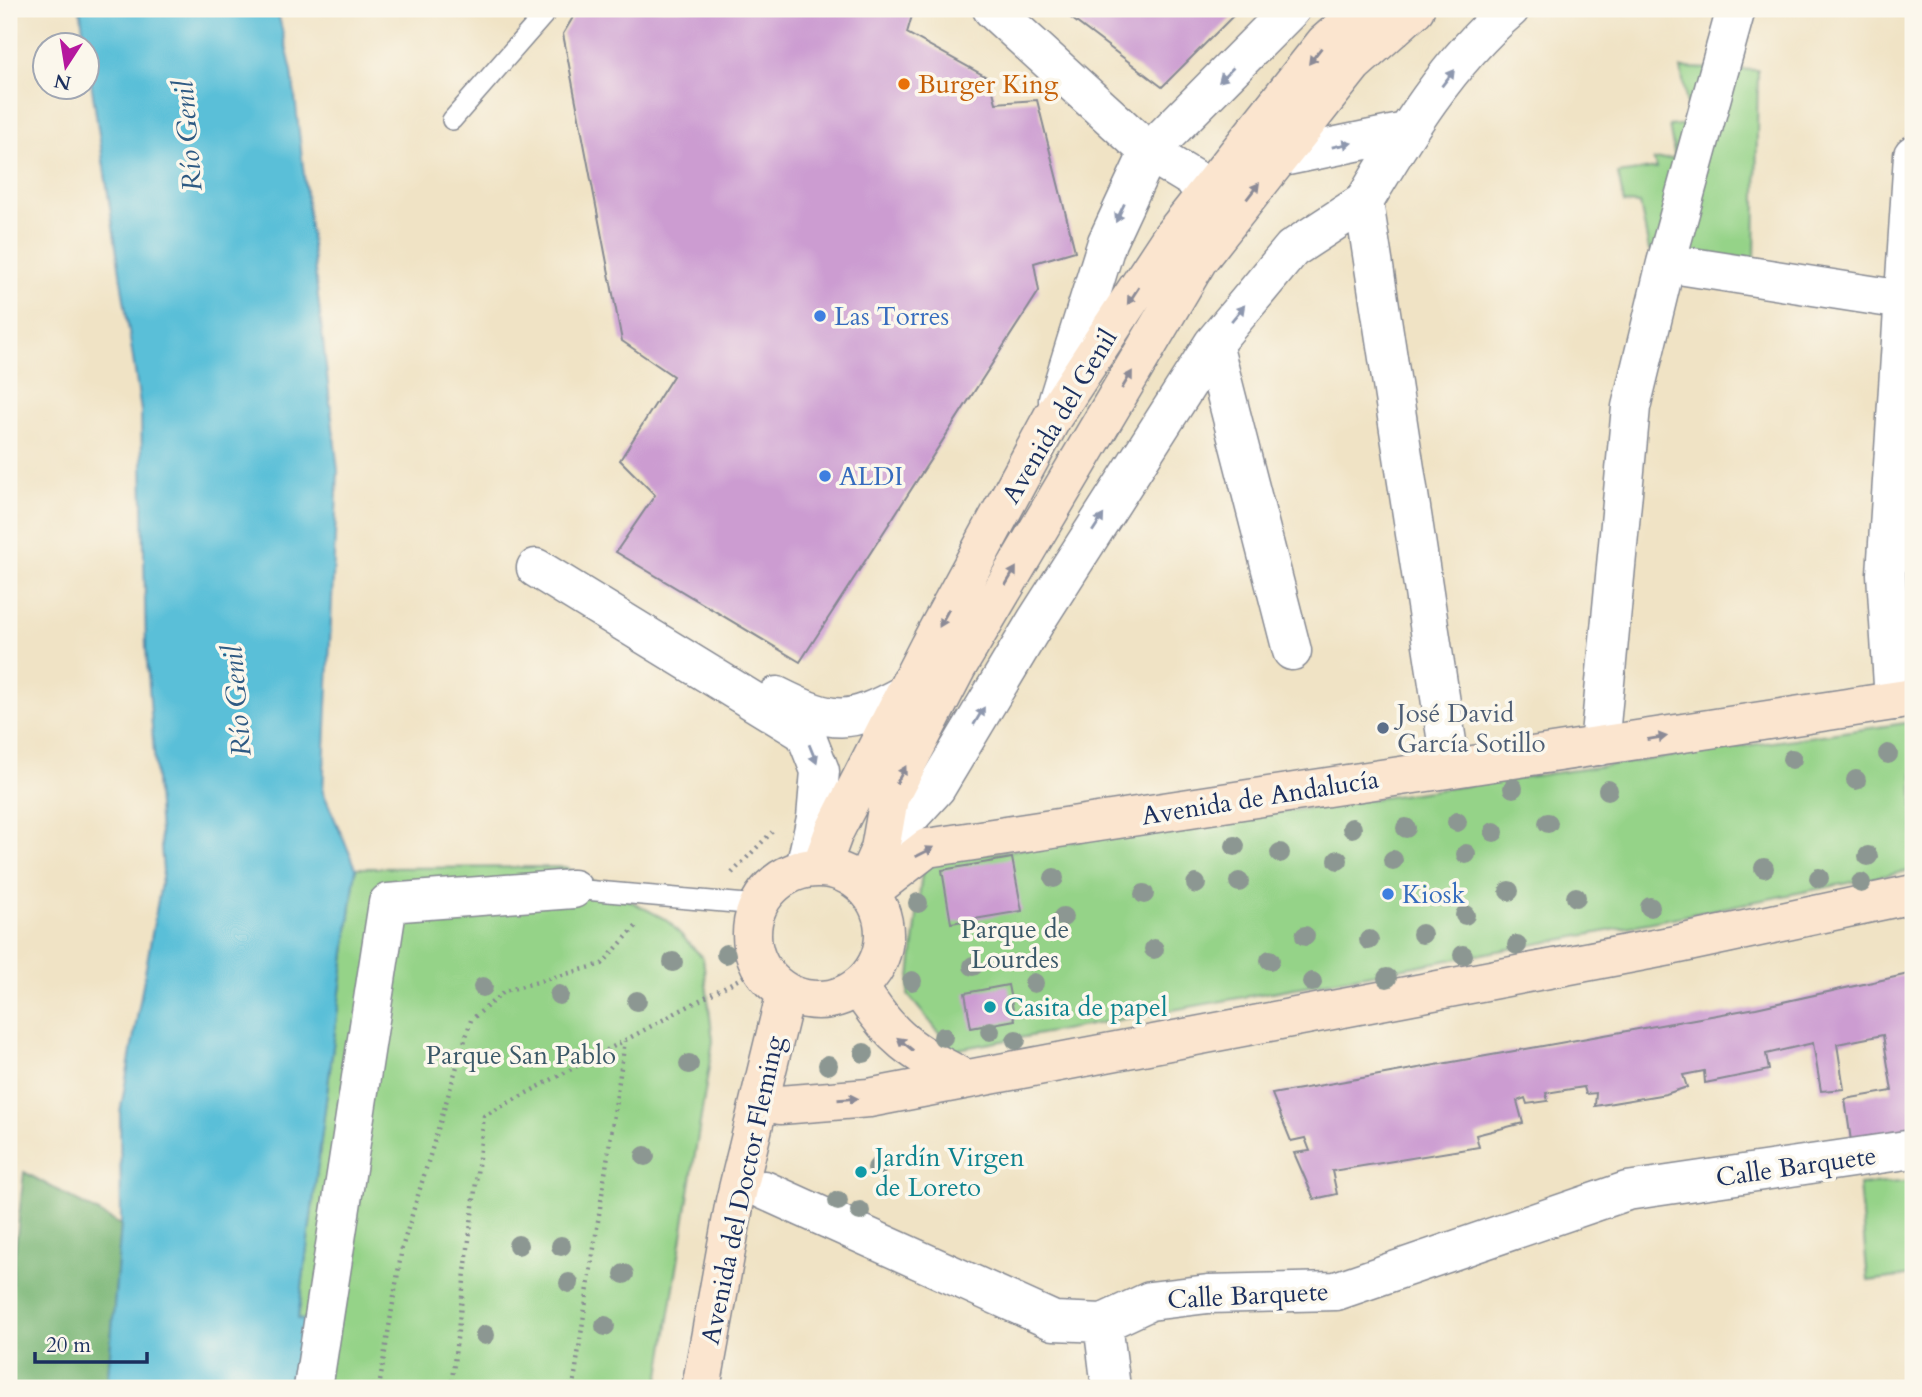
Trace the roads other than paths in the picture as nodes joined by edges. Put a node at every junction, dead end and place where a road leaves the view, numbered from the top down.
1 (549, 9) edge
2 (992, 9) edge
3 (1291, 9) edge
4 (1364, 9) edge
5 (1415, 9) edge
6 (1510, 9) edge
7 (1733, 22) edge
8 (452, 120) dead end
9 (1405, 132) junction
10 (1149, 152) junction
11 (1913, 155) edge
12 (1278, 158) junction
13 (1210, 189) junction
14 (1364, 202) junction
15 (1666, 263) junction
16 (1906, 318) edge
17 (1156, 331) junction
18 (1213, 344) junction
19 (1052, 418) junction
20 (1900, 573) edge
21 (1292, 652) dead end
22 (905, 694) junction
23 (1904, 700) edge
24 (1599, 746) junction
25 (1451, 768) junction
26 (880, 849) junction
27 (813, 868) junction
28 (867, 888) junction
29 (573, 889) joint
30 (1913, 894) edge
31 (758, 905) junction
32 (788, 986) junction
33 (859, 986) junction
34 (964, 1078) junction
35 (780, 1105) junction
36 (1913, 1149) edge
37 (764, 1190) junction
38 (1103, 1323) junction
39 (313, 1388) edge
40 (701, 1388) edge
41 (726, 1388) edge
42 (1111, 1388) edge

1 - 8 lane
2 - 10 street
3 -> 10 street
4 -> 13 street, Avenida del Genil
5 - 12 street, Avenida del Genil
9 -> 6 street
7 - 15 street
12 -> 9 street
9 - 14 street
10 - 13 street
10 -> 19 street
11 - 16 street
17 -> 12 street, Avenida del Genil
13 - 17 street
13 -> 19 street, Avenida del Genil
18 -> 14 street, Avenida del Genil
14 - 25 street
15 - 16 street
15 - 24 street
16 - 20 street
26 -> 17 street, Avenida del Genil
18 - 21 street
26 -> 18 street, Avenida del Genil
19 -> 22 street, Avenida del Genil
20 - 23 street
22 - 27 street, Avenida del Genil
22 -> 27 street
24 -> 23 street, Avenida de Andalucía
24 - 25 street, Avenida de Andalucía
28 -> 25 street, Avenida de Andalucía
26 - 28 street, Avenida del Genil
27 - 28 street
27 - 31 street
28 - 33 street
29 - 31 lane
29 - 39 street
30 - 34 street
31 - 32 street
32 - 33 street
32 - 35 street, Avenida del Doctor Fleming
32 - 40 street, Avenida del Doctor Fleming
34 -> 33 street
35 -> 34 street
35 - 37 street, Avenida del Doctor Fleming
36 - 38 street, Calle Barquete
37 - 38 street, Calle Barquete
37 - 41 street, Avenida del Doctor Fleming
38 - 42 street

